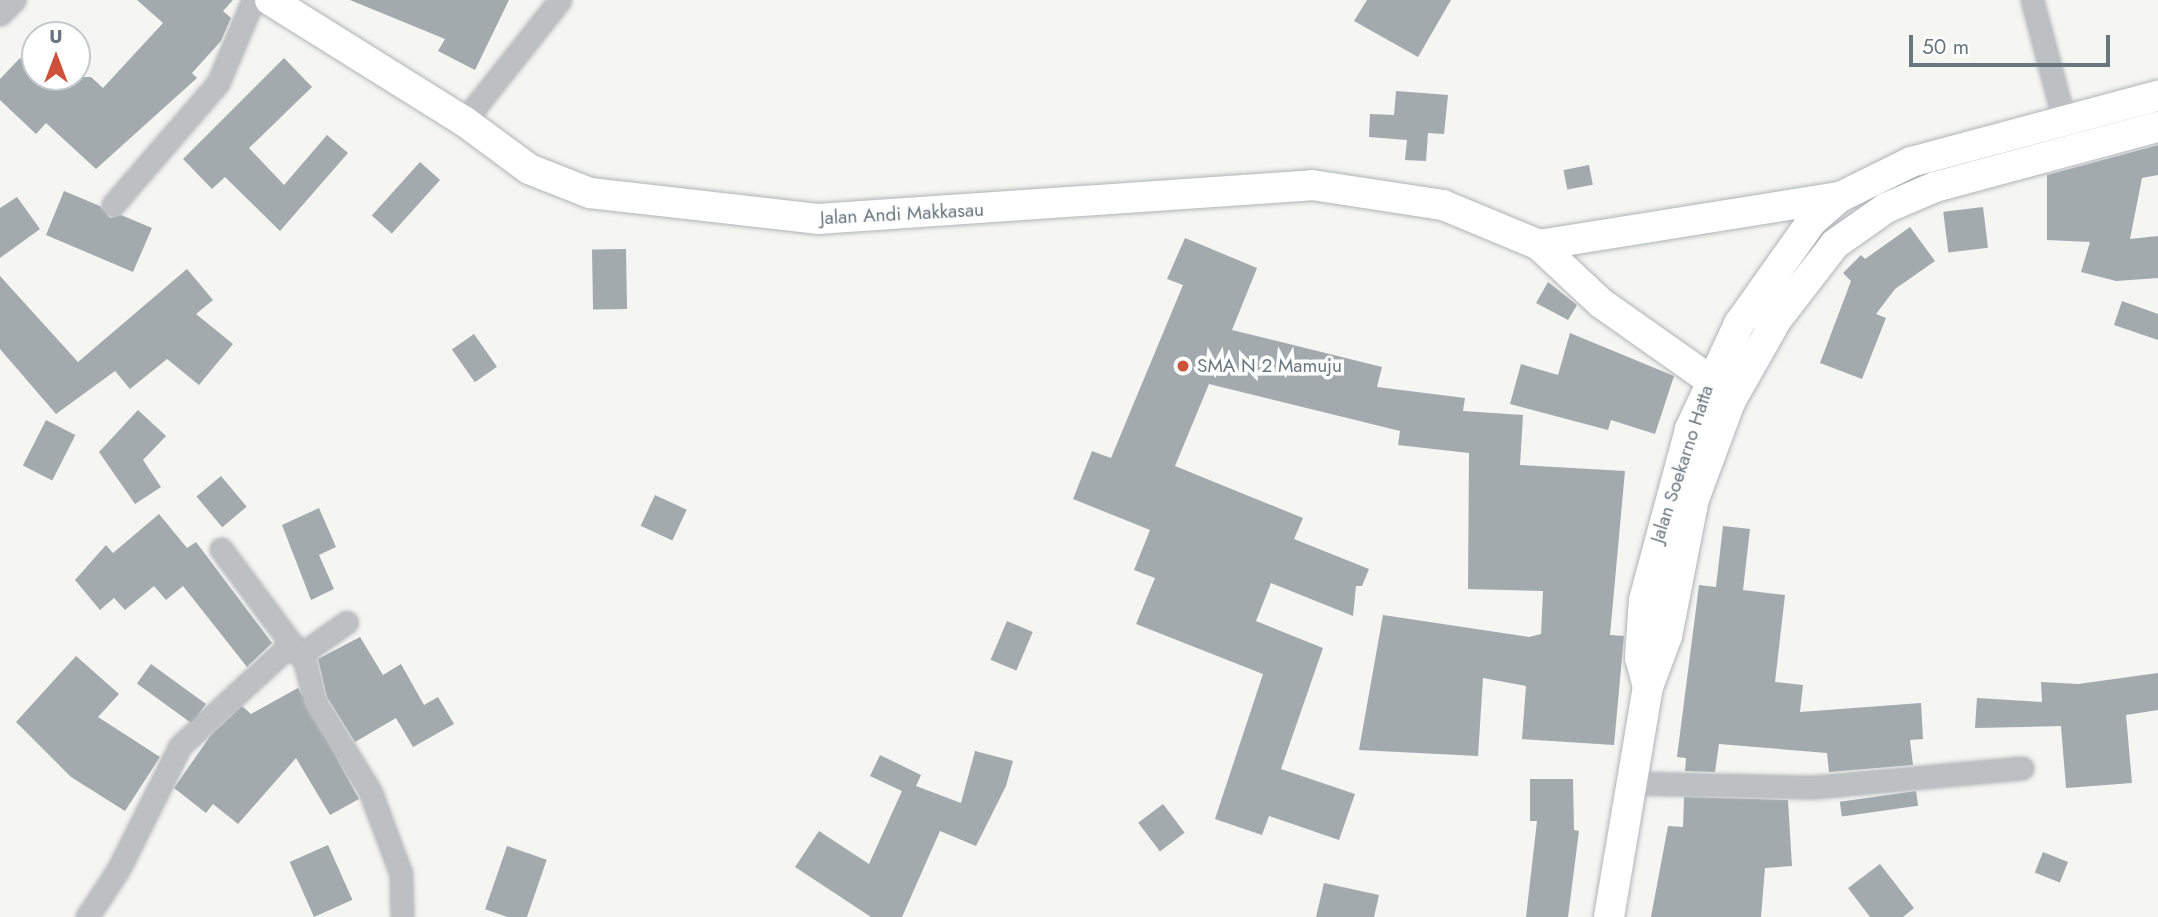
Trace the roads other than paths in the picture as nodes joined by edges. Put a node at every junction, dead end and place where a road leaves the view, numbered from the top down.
1 (14, 0) edge
2 (253, 0) edge
3 (270, 0) edge
4 (560, 0) edge
5 (2032, 0) edge
6 (0, 14) edge
7 (2158, 96) edge
8 (464, 121) junction
9 (2158, 127) edge
10 (2069, 137) junction
11 (1840, 197) junction
12 (113, 205) dead end
13 (1539, 245) junction
14 (1710, 380) junction
15 (1730, 402) junction
16 (221, 548) dead end
17 (347, 622) dead end
18 (296, 649) junction
19 (1648, 687) junction
20 (2022, 768) dead end
21 (1632, 783) junction
22 (87, 917) edge
23 (402, 917) edge
24 (1609, 917) edge

1 - 6 street
2 - 12 street
3 - 8 street, Jalan Andi Makkasau
4 - 8 street
5 - 10 street
7 - 10 street, Jalan Soekarno Hatta
8 - 13 street, Jalan Andi Makkasau
9 - 10 street, Jalan Soekarno Hatta
10 - 11 street, Jalan Soekarno Hatta
10 - 15 street, Jalan Soekarno Hatta
11 - 13 street
11 - 14 street, Jalan Soekarno Hatta
13 - 14 street
14 - 15 street
14 - 19 street, Jalan Soekarno Hatta
15 - 19 street, Jalan Soekarno Hatta
16 - 18 street
17 - 18 street
18 - 22 street
18 - 23 street
19 - 21 street, Jalan Soekarno Hatta
20 - 21 street
21 - 24 street, Jalan Soekarno Hatta

